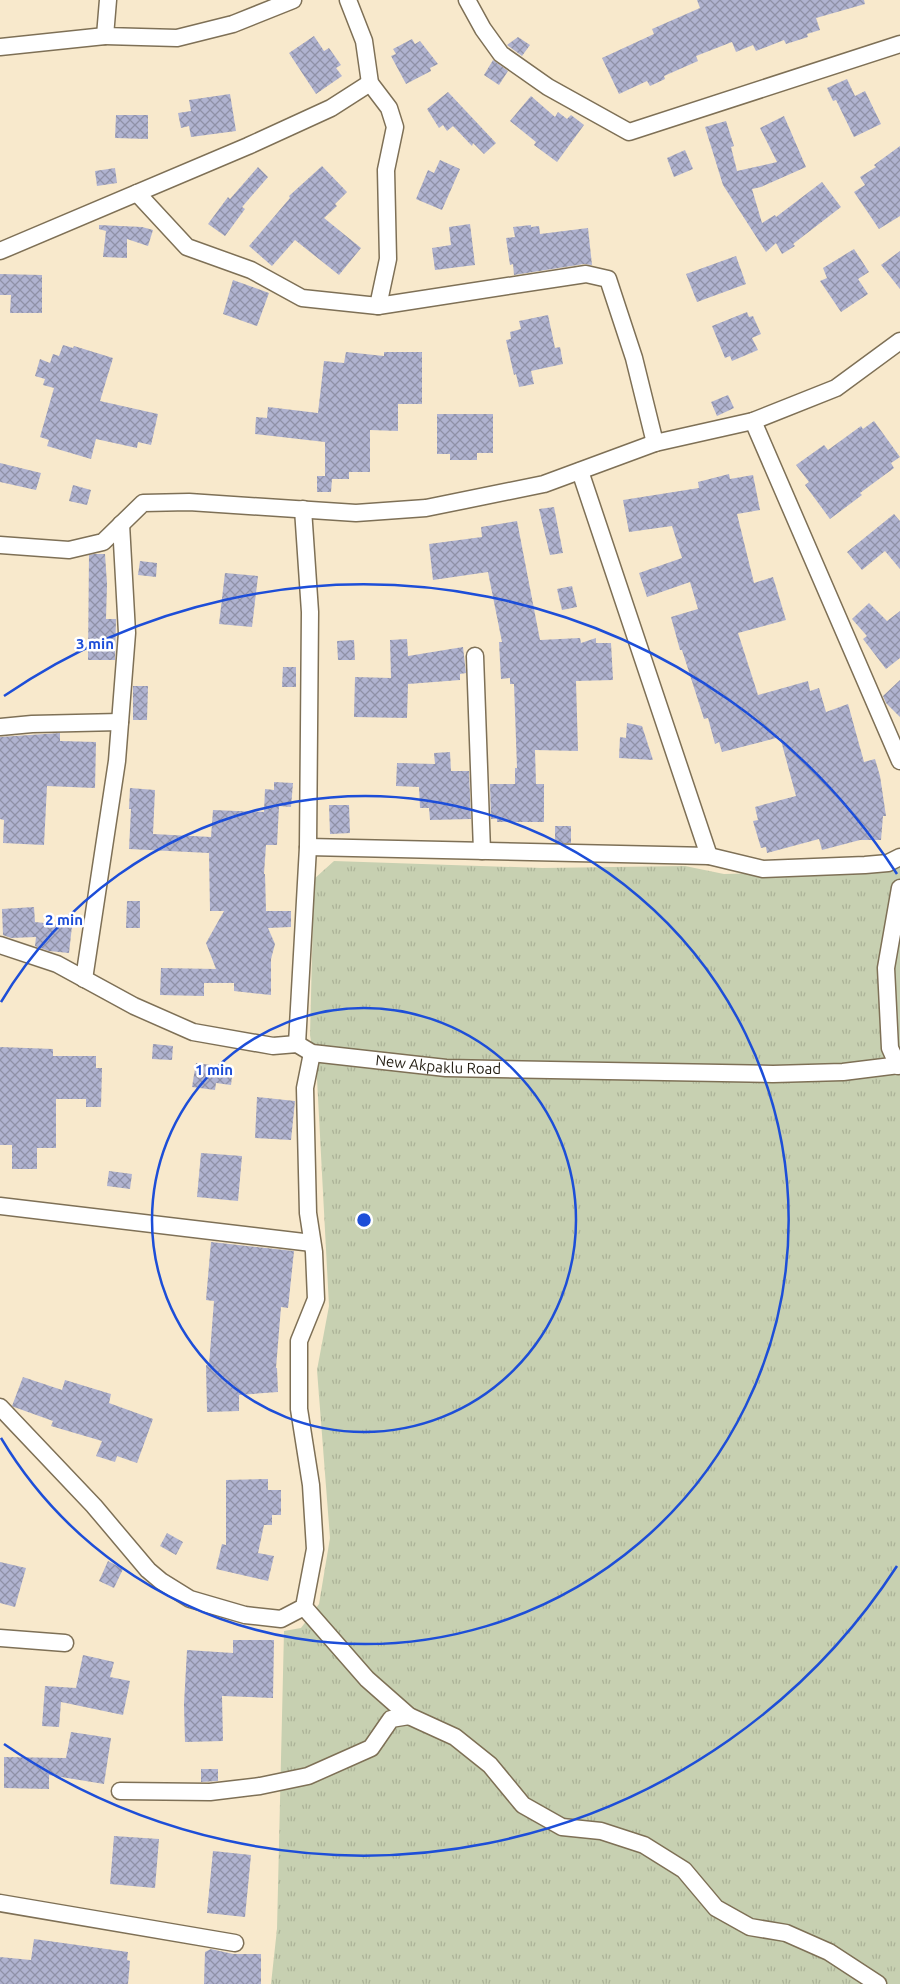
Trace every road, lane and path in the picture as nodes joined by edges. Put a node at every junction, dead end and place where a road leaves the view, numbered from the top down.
1 (108, 0) edge
2 (293, 0) edge
3 (348, 0) edge
4 (467, 0) edge
5 (106, 36) junction
6 (900, 44) edge
7 (0, 47) edge
8 (370, 83) junction
9 (138, 193) junction
10 (0, 251) edge
11 (378, 306) junction
12 (900, 341) edge
13 (753, 421) junction
14 (655, 442) junction
15 (580, 471) junction
16 (303, 509) junction
17 (121, 524) junction
18 (0, 545) edge
19 (475, 656) dead end
20 (120, 722) junction
21 (0, 727) edge
22 (900, 761) edge
23 (308, 847) junction
24 (482, 851) junction
25 (710, 856) junction
26 (900, 857) edge
27 (900, 888) edge
28 (0, 945) edge
29 (84, 979) junction
30 (297, 1044) junction
31 (312, 1053) junction
32 (899, 1066) edge
33 (0, 1206) edge
34 (312, 1243) junction
35 (0, 1408) edge
36 (304, 1607) junction
37 (0, 1638) edge
38 (65, 1642) dead end
39 (409, 1716) junction
40 (120, 1791) dead end
41 (0, 1902) edge
42 (235, 1943) dead end
43 (878, 1984) edge

1 - 5 street
2 - 5 street
3 - 8 street
4 - 6 street
5 - 7 street
8 - 9 street
8 - 11 street
9 - 10 street
9 - 11 street
11 - 14 street
12 - 13 street
13 - 14 street
13 - 22 street
14 - 15 street
15 - 16 street
15 - 25 street
16 - 17 street
16 - 23 street
17 - 18 street
17 - 20 street
19 - 24 street
20 - 21 street
20 - 29 street
23 - 24 street
23 - 30 street
24 - 25 street
25 - 26 street
27 - 32 street
28 - 29 street
29 - 30 street
30 - 31 street, New Akpaklu Road
31 - 32 street, New Akpaklu Road
31 - 34 street
33 - 34 street
34 - 36 street
35 - 36 street
36 - 39 street
37 - 38 street
39 - 40 street
39 - 43 street
41 - 42 street

